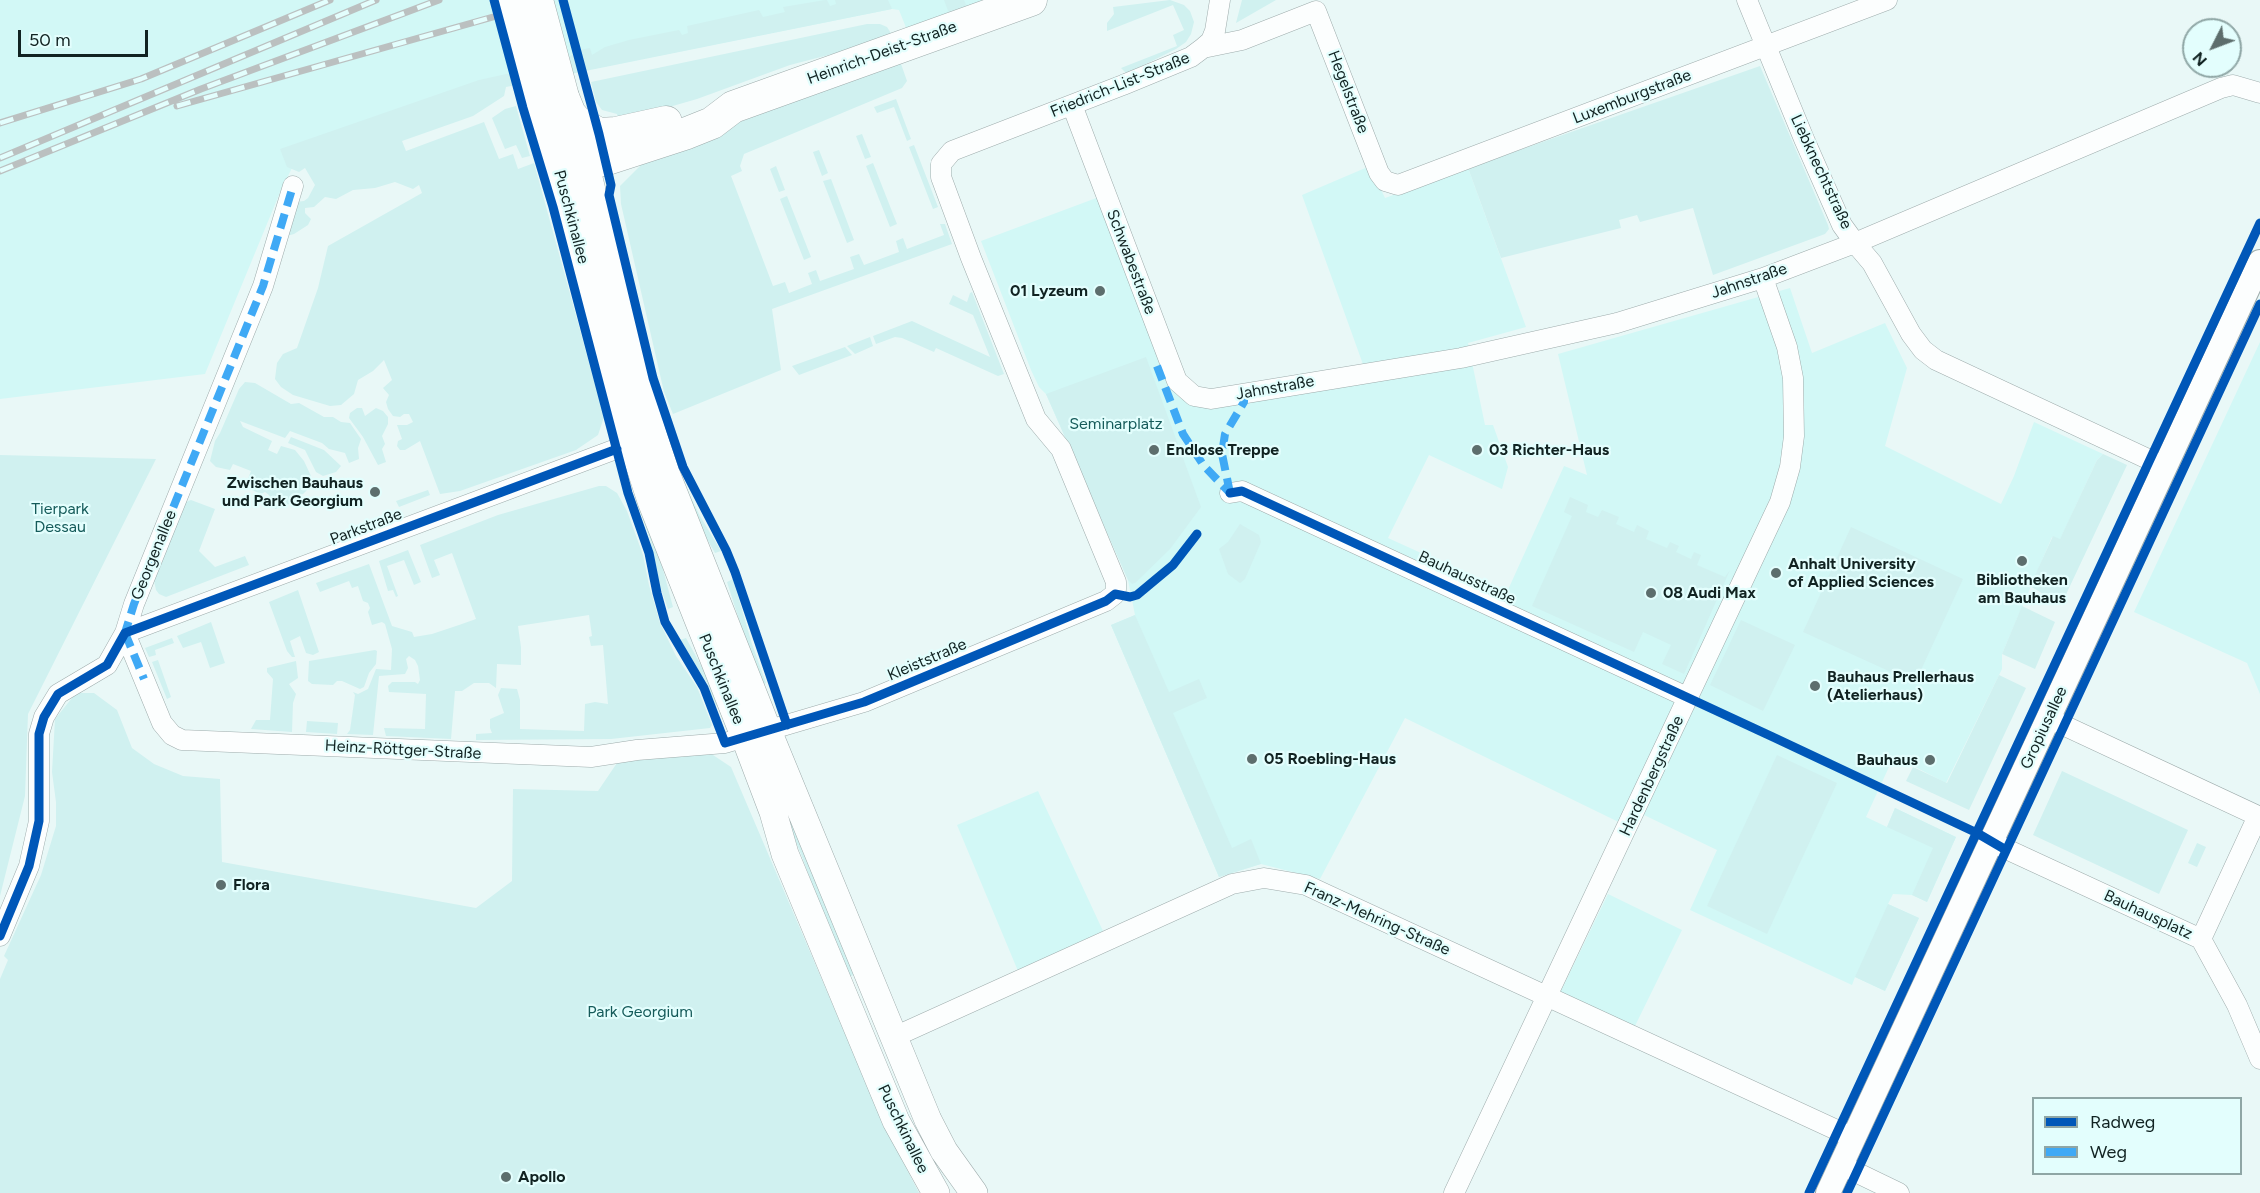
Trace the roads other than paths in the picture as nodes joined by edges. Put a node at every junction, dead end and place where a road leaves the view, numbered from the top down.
1 (513, 0) edge
2 (537, 0) edge
3 (1031, 0) edge
4 (1220, 0) edge
5 (1747, 0) edge
6 (1887, 0) edge
7 (1316, 11) joint
8 (1767, 46) junction
9 (1203, 48) junction
10 (2260, 93) edge
11 (558, 105) junction
12 (1072, 105) junction
13 (733, 107) junction
14 (552, 147) junction
15 (585, 162) junction
16 (1379, 173) joint
17 (293, 186) dead end
18 (1855, 243) junction
19 (2260, 262) edge
20 (1763, 278) junction
21 (1211, 399) joint
22 (632, 443) junction
23 (2165, 467) junction
24 (1230, 493) dead end
25 (1114, 594) joint
26 (125, 633) junction
27 (1689, 698) junction
28 (2048, 718) junction
29 (756, 734) junction
30 (2259, 816) edge
31 (1991, 842) junction
32 (0, 936) edge
33 (2201, 939) junction
34 (1548, 996) junction
35 (894, 1037) junction
36 (2260, 1059) edge
37 (1854, 1138) junction
38 (1841, 1165) junction
39 (936, 1193) edge
40 (974, 1193) edge
41 (1455, 1193) edge
42 (1828, 1193) edge
43 (1899, 1193) edge

1 - 11 main road, Puschkinallee, bridge
2 - 11 main road, Puschkinallee, bridge
3 - 13 main road, Heinrich-Deist-Straße
4 - 9 street
5 - 8 street, Liebknechtstraße
6 - 8 street, Luxemburgstraße
7 - 9 street, Friedrich-List-Straße
7 - 16 street, Hegelstraße
8 - 16 street, Luxemburgstraße
8 - 18 street, Liebknechtstraße
9 - 12 street, Friedrich-List-Straße
10 - 18 street, Jahnstraße
11 - 13 main road, Heinrich-Deist-Straße
11 - 14 main road, Puschkinallee
11 - 15 main road, Puschkinallee
12 - 21 street, Schwabestraße
12 - 25 street, Friedrich-List-Straße
13 - 15 main road, Heinrich-Deist-Straße
14 - 15 main road, Puschkinallee
14 - 22 main road, Puschkinallee
15 - 29 main road, Puschkinallee
17 - 26 street, Georgenallee
18 - 20 street, Jahnstraße
18 - 23 street, Liebknechtstraße
19 - 23 street, Gropiusallee
20 - 21 street, Jahnstraße
20 - 27 street, Hardenbergstraße
22 - 26 street, Parkstraße
22 - 29 main road, Puschkinallee
23 - 28 street, Gropiusallee
24 - 27 street, Bauhausstraße
25 - 29 street, Kleiststraße
26 - 29 street, Heinz-Röttger-Straße
26 - 32 street, Georgenallee
27 - 34 street, Hardenbergstraße
28 - 30 street, Bauhausplatz
28 - 31 street, Gropiusallee
29 - 35 main road, Puschkinallee
29 - 39 main road, Puschkinallee
30 - 33 street, Bauhausplatz
31 - 33 street, Bauhausplatz
31 - 37 street, Gropiusallee
33 - 36 street
34 - 35 street, Franz-Mehring-Straße
34 - 37 street, Franz-Mehring-Straße
34 - 41 street, Hardenbergstraße
35 - 40 main road, Puschkinallee
37 - 38 street, Gropiusallee
38 - 42 street, Gropiusallee
38 - 43 street

